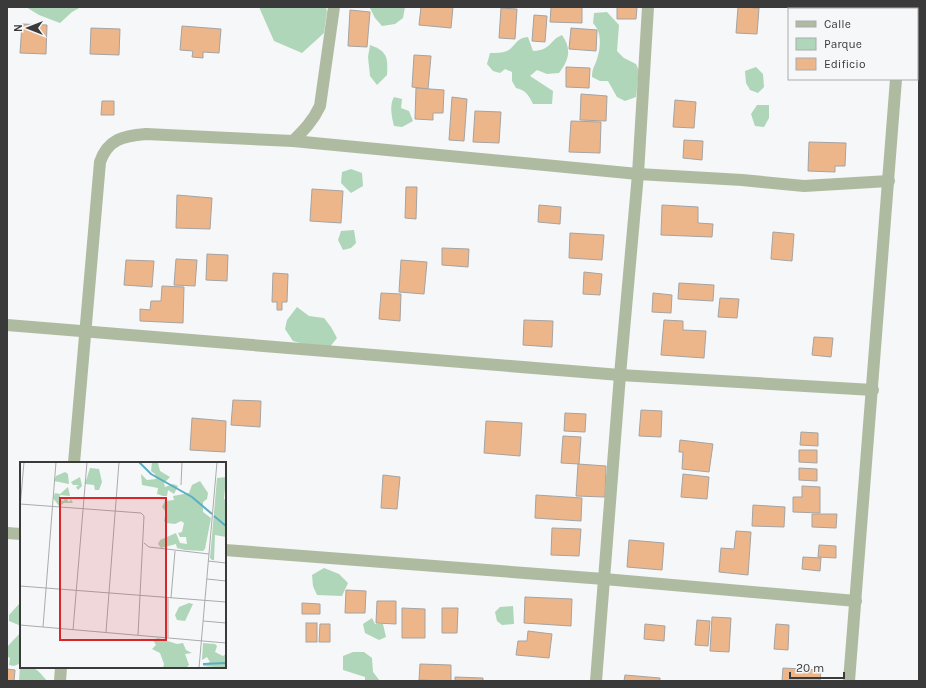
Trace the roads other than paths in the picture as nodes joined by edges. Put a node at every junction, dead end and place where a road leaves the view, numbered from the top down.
1 (334, 7) edge
2 (648, 7) edge
3 (896, 80) edge
4 (293, 140) junction
5 (638, 174) junction
6 (889, 181) junction
7 (7, 325) edge
8 (85, 331) junction
9 (620, 375) junction
10 (873, 390) junction
11 (74, 462) edge
12 (7, 533) edge
13 (20, 534) edge
14 (226, 550) edge
15 (604, 579) junction
16 (856, 601) junction
17 (61, 668) edge
18 (60, 681) edge
19 (596, 681) edge
20 (850, 681) edge

1 - 4 street
2 - 5 street
3 - 6 street
4 - 5 street
4 - 8 street
5 - 6 street
5 - 9 street
6 - 10 street
7 - 8 street
8 - 9 street
8 - 11 street
9 - 10 street
9 - 15 street
10 - 16 street
12 - 13 street
14 - 15 street
15 - 16 street
15 - 19 street
16 - 20 street
17 - 18 street

